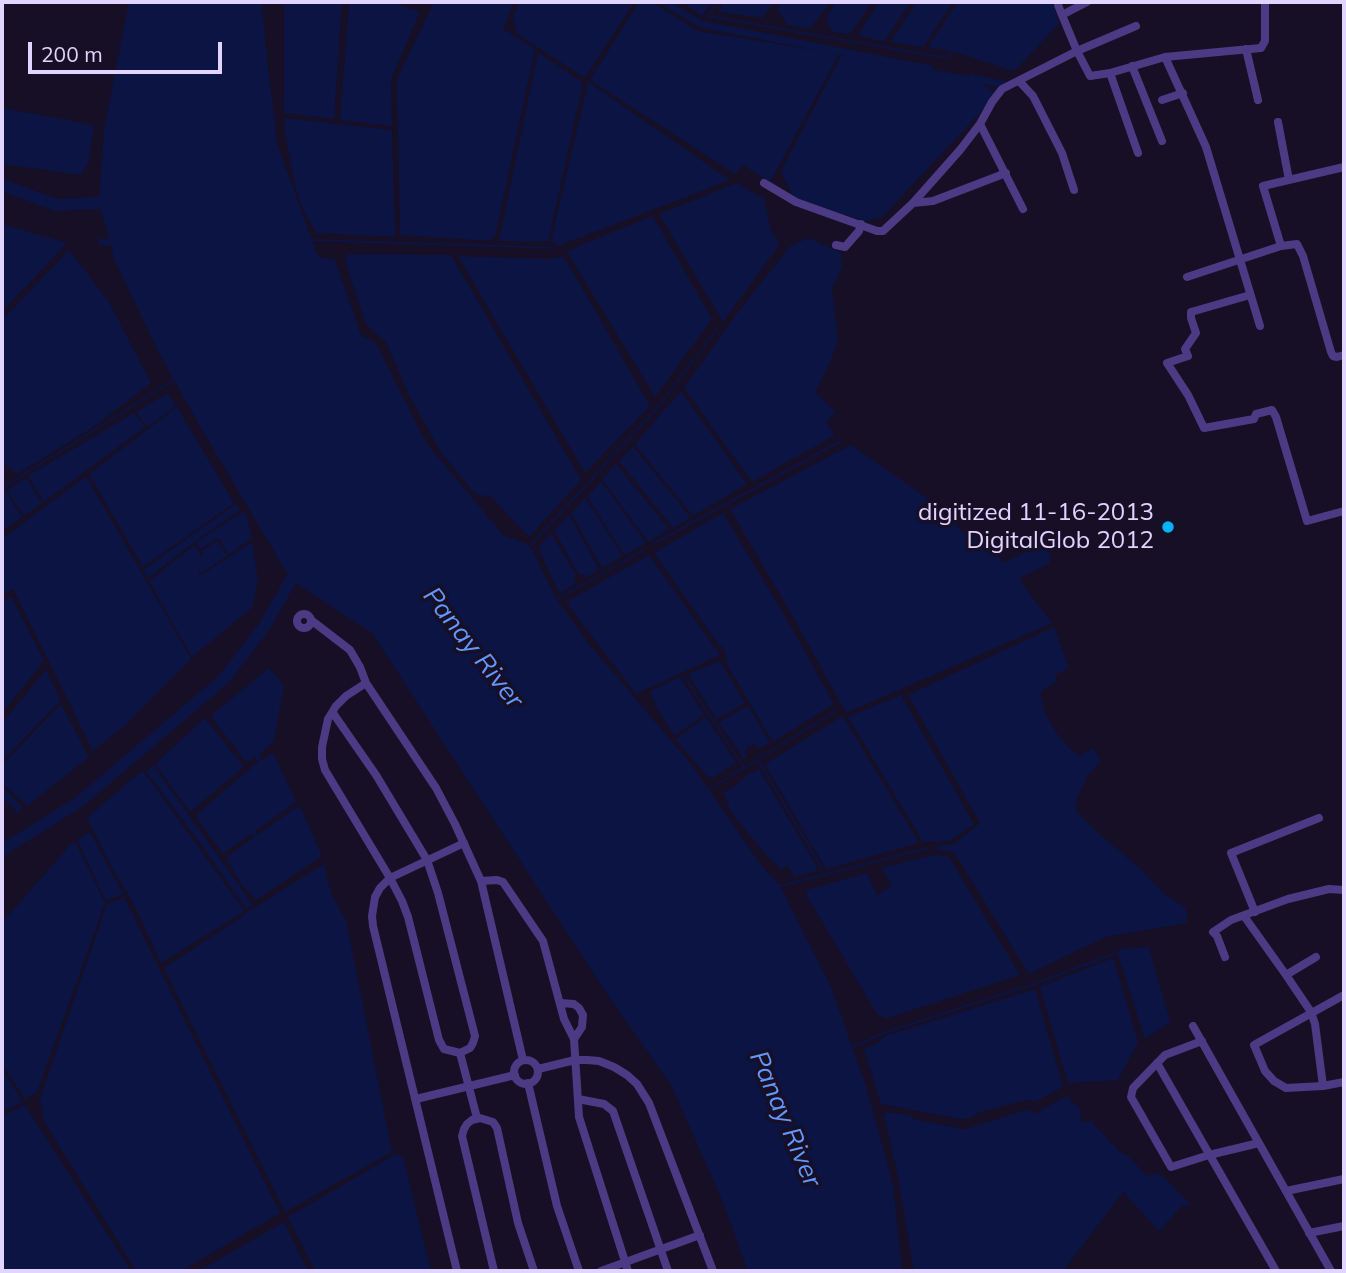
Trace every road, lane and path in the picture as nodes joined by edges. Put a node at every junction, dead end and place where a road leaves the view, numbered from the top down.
1 (1059, 2) edge
2 (1087, 2) edge
3 (1265, 2) edge
4 (1062, 15) junction
5 (1136, 26) dead end
6 (1246, 49) junction
7 (1077, 51) junction
8 (1165, 57) junction
9 (1132, 66) junction
10 (1110, 73) junction
11 (1019, 81) junction
12 (1183, 93) junction
13 (1162, 100) dead end
14 (1258, 100) dead end
15 (1278, 122) dead end
16 (980, 124) junction
17 (1162, 141) dead end
18 (1138, 153) dead end
19 (1344, 167) edge
20 (1006, 173) junction
21 (1289, 180) junction
22 (764, 183) dead end
23 (1074, 190) dead end
24 (914, 203) junction
25 (1023, 209) dead end
26 (861, 224) junction
27 (836, 245) dead end
28 (1281, 246) junction
29 (1239, 260) junction
30 (1186, 277) dead end
31 (1250, 295) junction
32 (1260, 326) dead end
33 (1344, 355) edge
34 (1344, 511) edge
35 (312, 620) dead end
36 (366, 683) junction
37 (333, 713) junction
38 (1319, 818) dead end
39 (464, 843) junction
40 (427, 860) junction
41 (390, 878) junction
42 (481, 881) junction
43 (1344, 890) edge
44 (1255, 912) junction
45 (1244, 916) junction
46 (1225, 957) dead end
47 (1316, 957) dead end
48 (1286, 975) junction
49 (1344, 995) edge
50 (561, 1003) junction
51 (1311, 1012) junction
52 (1193, 1026) dead end
53 (574, 1039) junction
54 (1202, 1041) junction
55 (460, 1054) junction
56 (523, 1060) junction
57 (575, 1060) junction
58 (1157, 1063) junction
59 (538, 1069) junction
60 (515, 1074) junction
61 (1344, 1082) edge
62 (528, 1083) junction
63 (467, 1086) junction
64 (1323, 1086) junction
65 (416, 1099) junction
66 (578, 1099) junction
67 (477, 1118) junction
68 (1259, 1143) junction
69 (1209, 1155) junction
70 (1344, 1179) edge
71 (1286, 1191) junction
72 (1344, 1226) edge
73 (1309, 1233) junction
74 (700, 1235) junction
75 (659, 1249) junction
76 (627, 1267) edge
77 (457, 1271) edge
78 (494, 1271) edge
79 (534, 1271) edge
80 (579, 1271) edge
81 (601, 1271) edge
82 (668, 1271) edge
83 (713, 1271) edge
84 (1276, 1271) edge
85 (1331, 1271) edge

1 - 4 street
2 - 4 street
3 - 6 street
4 - 7 street
5 - 7 street
6 - 8 street
6 - 14 street
7 - 10 street
7 - 11 street
8 - 9 street
8 - 12 street
9 - 10 street
9 - 17 street
10 - 18 street
11 - 16 street
11 - 23 street
12 - 13 street
12 - 29 street
15 - 21 street
16 - 20 street
16 - 24 street
19 - 21 street
20 - 24 street
20 - 25 street
21 - 28 street
22 - 26 street
24 - 26 street
26 - 27 street
28 - 29 street
28 - 33 street
29 - 30 street
29 - 31 street
31 - 32 street
31 - 34 street
35 - 36 street
36 - 37 street
36 - 39 street
37 - 40 street
37 - 41 street
38 - 44 street
39 - 40 street
39 - 42 street
40 - 41 street
40 - 55 street
41 - 55 street
41 - 65 street
42 - 50 street
42 - 56 street
43 - 44 street
44 - 45 street
45 - 46 street
45 - 48 street
47 - 48 street
48 - 51 street
49 - 51 street
50 - 53 street
50 - 53 street
51 - 64 street
51 - 64 street
52 - 54 street
53 - 57 street
54 - 58 street
54 - 68 street
55 - 63 street
56 - 59 street
56 - 60 street
57 - 59 street
57 - 66 street
57 - 74 street
58 - 69 street
58 - 69 street
59 - 62 street
60 - 62 street
60 - 63 street
61 - 64 street
62 - 80 street
63 - 65 street
63 - 67 street
65 - 77 street
66 - 75 street
66 - 76 street
67 - 78 street
67 - 79 street
68 - 69 street
68 - 71 street
69 - 84 street
70 - 71 street
71 - 73 street
72 - 73 street
73 - 85 street
74 - 75 street
74 - 83 street
75 - 76 street
75 - 82 street
76 - 81 street

